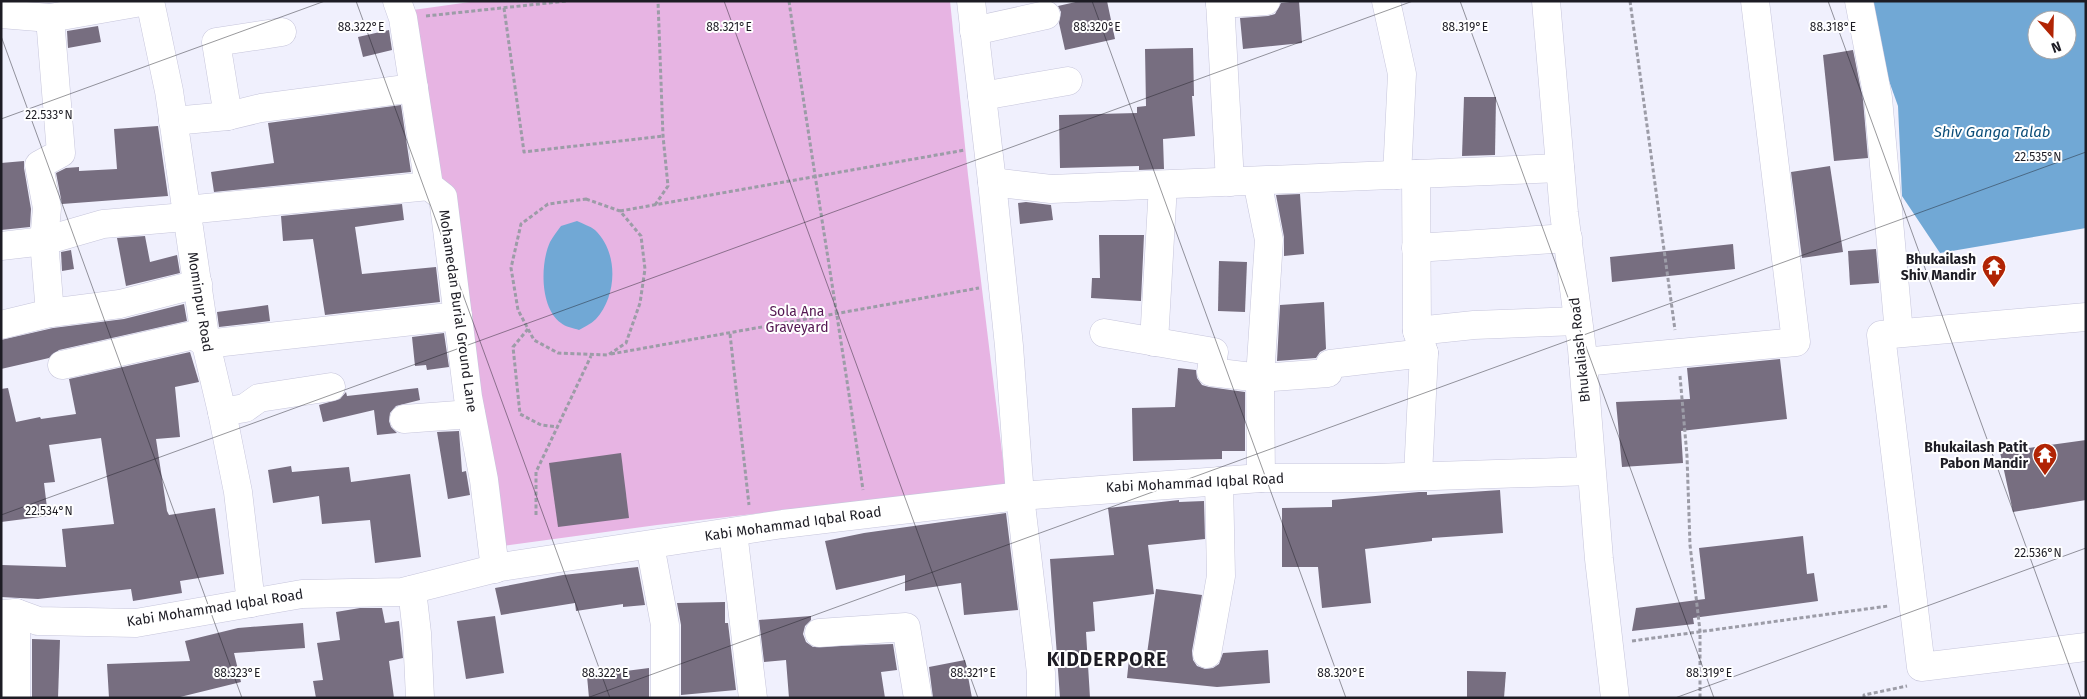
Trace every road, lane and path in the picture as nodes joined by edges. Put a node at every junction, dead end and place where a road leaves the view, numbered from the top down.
1 (148, 1) edge
2 (567, 1) edge
3 (658, 1) edge
4 (789, 1) edge
5 (971, 1) edge
6 (1266, 1) edge
7 (1386, 1) edge
8 (1546, 1) edge
9 (1756, 1) edge
10 (1859, 1) edge
11 (1220, 3) edge
12 (504, 8) junction
13 (400, 10) edge
14 (1, 14) edge
15 (1046, 14) dead end
16 (50, 18) junction
17 (974, 31) junction
18 (282, 32) dead end
19 (1068, 81) dead end
20 (414, 88) junction
21 (982, 96) junction
22 (228, 116) junction
23 (173, 121) junction
24 (663, 136) junction
25 (988, 146) junction
26 (1560, 168) junction
27 (1406, 175) junction
28 (814, 177) junction
29 (1257, 181) junction
30 (992, 182) junction
31 (1230, 182) junction
32 (1163, 185) junction
33 (429, 186) junction
34 (656, 205) junction
35 (620, 212) junction
36 (186, 214) junction
37 (1568, 238) junction
38 (44, 241) junction
39 (1, 246) edge
40 (1416, 248) junction
41 (198, 284) junction
42 (1003, 284) junction
43 (50, 313) junction
44 (838, 314) junction
45 (458, 316) junction
46 (2086, 317) edge
47 (1578, 321) junction
48 (1, 325) edge
49 (528, 329) junction
50 (1104, 333) dead end
51 (1899, 333) junction
52 (730, 334) junction
53 (1154, 342) junction
54 (1420, 342) junction
55 (206, 344) junction
56 (608, 355) junction
57 (591, 356) junction
58 (1583, 362) junction
59 (62, 365) dead end
60 (1260, 378) junction
61 (331, 387) dead end
62 (222, 412) junction
63 (471, 414) junction
64 (404, 419) dead end
65 (558, 427) junction
66 (1591, 471) junction
67 (1418, 475) junction
68 (1261, 478) junction
69 (1219, 481) junction
70 (1020, 496) junction
71 (866, 514) junction
72 (536, 515) dead end
73 (743, 530) junction
74 (650, 545) junction
75 (494, 569) junction
76 (412, 590) junction
77 (1914, 602) junction
78 (251, 603) junction
79 (9, 614) edge
80 (820, 633) dead end
81 (1609, 644) junction
82 (2086, 647) edge
83 (1207, 654) dead end
84 (1921, 667) junction
85 (16, 698) edge
86 (420, 698) edge
87 (665, 698) edge
88 (754, 698) edge
89 (918, 698) edge
90 (1041, 698) edge
91 (1615, 698) edge
92 (1864, 698) edge

1 - 16 street
1 - 23 street, Mominpur Road
2 - 12 path
3 - 24 path
4 - 28 path
5 - 17 street
6 - 11 street
7 - 27 street
8 - 26 street, Bhukaliash Road
9 - 58 street
10 - 51 street
11 - 31 street
12 - 13 path
12 - 24 path
13 - 20 street
14 - 16 street
15 - 17 street
16 - 38 street
17 - 21 street
18 - 22 street
19 - 21 street
20 - 22 street
20 - 33 street
21 - 25 street
22 - 23 street
23 - 36 street, Mominpur Road
24 - 34 path
25 - 28 path
25 - 30 street
26 - 27 street
26 - 37 street, Bhukaliash Road
27 - 29 street
27 - 40 street
28 - 34 path
28 - 44 path
29 - 31 street
29 - 60 street
30 - 32 street
30 - 42 street
31 - 32 street
32 - 53 street
33 - 36 street
33 - 45 street, Mohamedan Burial Ground Lane
34 - 35 path
35 - 49 path
35 - 56 path
36 - 38 street
36 - 41 street, Mominpur Road
37 - 40 street
37 - 47 street, Bhukaliash Road
38 - 39 street
38 - 43 street
40 - 54 street
41 - 43 street
41 - 55 street, Mominpur Road
42 - 44 path
42 - 70 street
43 - 48 street
44 - 52 path
44 - 71 path
45 - 55 street
45 - 63 street, Mohamedan Burial Ground Lane
46 - 51 street
47 - 54 street
47 - 58 street, Bhukaliash Road
49 - 57 path
49 - 65 path
50 - 53 street
51 - 77 street
52 - 56 path
52 - 73 path
53 - 60 street
54 - 60 street
54 - 67 street
55 - 59 street
55 - 62 street, Mominpur Road
56 - 57 path
57 - 65 path
58 - 66 street, Bhukaliash Road
60 - 68 street
61 - 62 street
62 - 78 street, Mominpur Road
63 - 64 street
63 - 75 street, Mohamedan Burial Ground Lane
65 - 72 path
66 - 67 street, Kabi Mohammad Iqbal Road
66 - 81 street, Bhukaliash Road
67 - 68 street, Kabi Mohammad Iqbal Road
68 - 69 street, Kabi Mohammad Iqbal Road
69 - 70 street, Kabi Mohammad Iqbal Road
69 - 83 street
70 - 71 street, Kabi Mohammad Iqbal Road
70 - 90 street
71 - 73 street, Kabi Mohammad Iqbal Road
73 - 74 street, Kabi Mohammad Iqbal Road
73 - 88 street
74 - 75 street, Kabi Mohammad Iqbal Road
74 - 87 street
75 - 76 street, Kabi Mohammad Iqbal Road
76 - 78 street, Kabi Mohammad Iqbal Road
76 - 86 street
77 - 81 path
77 - 84 street
78 - 79 street, Kabi Mohammad Iqbal Road
79 - 85 street
80 - 89 street
81 - 91 street, Bhukaliash Road
82 - 84 street
84 - 92 path

